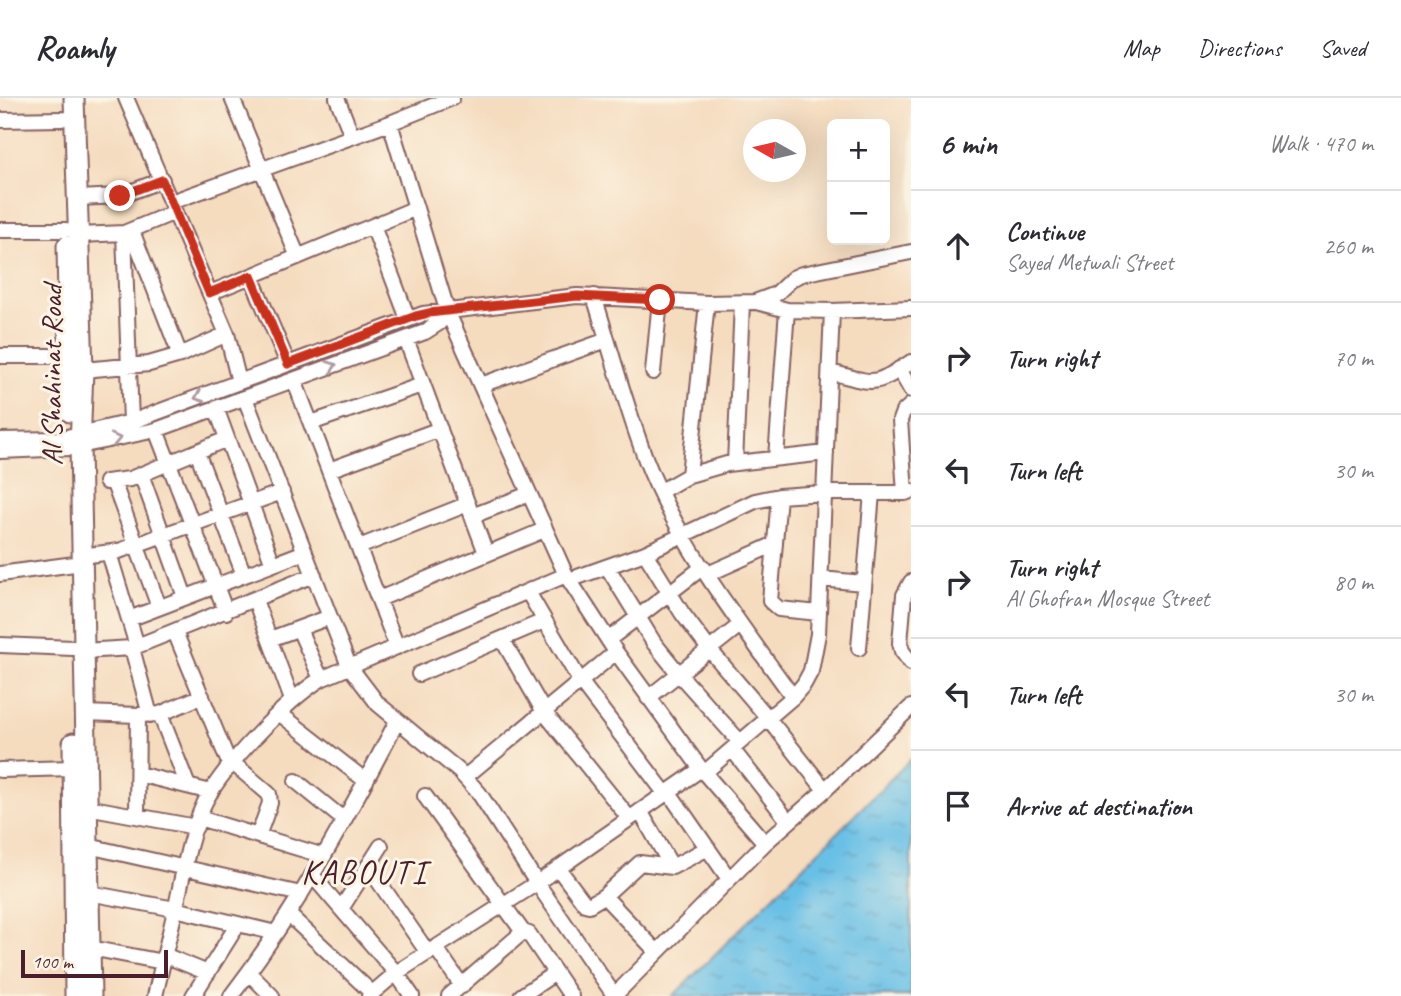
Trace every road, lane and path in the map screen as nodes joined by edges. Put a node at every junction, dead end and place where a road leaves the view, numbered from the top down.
1 (61, 98) edge
2 (74, 98) edge
3 (126, 98) edge
4 (232, 98) edge
5 (337, 98) edge
6 (452, 98) edge
7 (436, 101) edge
8 (62, 119) junction
9 (0, 120) edge
10 (390, 123) junction
11 (352, 136) junction
12 (262, 169) junction
13 (162, 180) junction
14 (78, 198) junction
15 (173, 207) junction
16 (416, 208) junction
17 (373, 226) junction
18 (0, 230) edge
19 (128, 232) junction
20 (73, 233) junction
21 (911, 252) edge
22 (298, 257) junction
23 (251, 276) junction
24 (209, 293) junction
25 (594, 296) junction
26 (660, 300) junction
27 (707, 303) junction
28 (749, 303) junction
29 (911, 308) edge
30 (787, 310) junction
31 (832, 311) junction
32 (448, 313) junction
33 (408, 319) junction
34 (227, 334) junction
35 (406, 339) junction
36 (607, 340) junction
37 (180, 355) junction
38 (0, 356) edge
39 (68, 356) junction
40 (288, 364) junction
41 (905, 365) edge
42 (130, 367) junction
43 (83, 370) junction
44 (653, 372) dead end
45 (830, 372) junction
46 (294, 380) junction
47 (239, 382) junction
48 (422, 385) junction
49 (481, 385) junction
50 (911, 390) edge
51 (245, 397) junction
52 (911, 405) edge
53 (216, 408) junction
54 (131, 422) junction
55 (311, 423) junction
56 (440, 429) junction
57 (156, 430) junction
58 (228, 439) junction
59 (0, 440) edge
60 (75, 441) junction
61 (0, 452) edge
62 (197, 452) junction
63 (826, 453) junction
64 (776, 458) junction
65 (169, 463) junction
66 (735, 463) junction
67 (329, 470) junction
68 (141, 474) junction
69 (689, 475) junction
70 (661, 491) junction
71 (282, 492) junction
72 (908, 492) edge
73 (824, 493) junction
74 (872, 493) junction
75 (529, 494) junction
76 (779, 496) junction
77 (251, 503) junction
78 (470, 510) junction
79 (220, 514) junction
80 (192, 524) junction
81 (544, 530) junction
82 (163, 535) junction
83 (683, 536) junction
84 (136, 544) junction
85 (775, 544) junction
86 (359, 547) junction
87 (305, 552) junction
88 (109, 553) junction
89 (486, 553) junction
90 (645, 554) junction
91 (79, 561) junction
92 (273, 564) junction
93 (608, 568) junction
94 (705, 571) junction
95 (0, 574) edge
96 (244, 575) junction
97 (314, 575) junction
98 (568, 578) junction
99 (821, 579) junction
100 (911, 582) edge
101 (863, 583) junction
102 (216, 586) junction
103 (528, 592) junction
104 (668, 592) junction
105 (185, 597) junction
106 (379, 599) junction
107 (255, 600) junction
108 (159, 607) junction
109 (226, 612) junction
110 (819, 613) junction
111 (330, 617) junction
112 (637, 617) junction
113 (129, 619) junction
114 (544, 621) junction
115 (740, 625) junction
116 (299, 629) junction
117 (175, 632) junction
118 (270, 639) junction
119 (502, 639) junction
120 (0, 645) edge
121 (612, 646) junction
122 (134, 647) junction
123 (397, 647) junction
124 (859, 648) dead end
125 (709, 649) junction
126 (78, 650) junction
127 (911, 663) edge
128 (349, 666) junction
129 (419, 674) dead end
130 (678, 674) junction
131 (321, 679) junction
132 (580, 681) junction
133 (201, 696) junction
134 (793, 697) junction
135 (649, 698) junction
136 (292, 700) junction
137 (911, 706) edge
138 (544, 712) junction
139 (85, 713) junction
140 (279, 713) junction
141 (149, 715) junction
142 (768, 718) junction
143 (397, 721) junction
144 (736, 746) junction
145 (233, 764) junction
146 (73, 768) junction
147 (0, 770) edge
148 (702, 771) junction
149 (138, 774) junction
150 (465, 777) junction
151 (296, 781) dead end
152 (366, 781) junction
153 (188, 786) junction
154 (825, 790) junction
155 (211, 792) junction
156 (666, 792) junction
157 (425, 796) dead end
158 (87, 807) junction
159 (635, 815) junction
160 (137, 816) junction
161 (344, 820) junction
162 (197, 822) junction
163 (789, 822) junction
164 (258, 836) junction
165 (765, 843) junction
166 (88, 846) junction
167 (381, 846) dead end
168 (708, 848) junction
169 (324, 856) junction
170 (368, 866) junction
171 (672, 867) junction
172 (184, 868) junction
173 (558, 868) junction
174 (312, 876) junction
175 (729, 879) junction
176 (537, 883) junction
177 (89, 893) junction
178 (301, 894) junction
179 (604, 896) junction
180 (503, 903) junction
181 (175, 909) junction
182 (341, 909) junction
183 (288, 914) junction
184 (238, 925) junction
185 (523, 932) junction
186 (276, 933) junction
187 (90, 948) junction
188 (432, 950) junction
189 (656, 952) junction
190 (164, 958) junction
191 (249, 972) junction
192 (208, 973) junction
193 (396, 973) junction
194 (555, 973) junction
195 (462, 986) junction
196 (370, 994) edge
197 (75, 996) edge
198 (91, 996) edge
199 (155, 996) edge
200 (193, 996) edge
201 (231, 996) edge
202 (272, 996) edge
203 (412, 996) edge
204 (449, 996) edge
205 (521, 996) edge
206 (571, 996) edge
207 (614, 996) edge

1 - 8 main road, Al Shahinat Road
2 - 14 main road, Al Shahinat Road
3 - 13 street
4 - 12 street
5 - 11 street
6 - 7 street
7 - 10 street
8 - 9 street
8 - 20 main road, Al Shahinat Road
10 - 11 street
10 - 16 street
11 - 12 street
12 - 15 street
12 - 22 street
13 - 14 street
13 - 15 street
14 - 20 main road, Al Shahinat Road
15 - 19 street
15 - 24 street
16 - 17 street
16 - 32 street
17 - 22 street
17 - 33 street
18 - 20 street
19 - 20 street
19 - 37 street
19 - 42 street
20 - 39 main road, Al Shahinat Road
20 - 43 main road, Al Shahinat Road
21 - 28 street
22 - 23 street
23 - 24 street
23 - 40 street
24 - 34 street
25 - 26 street
25 - 32 street
25 - 36 street
26 - 27 street
26 - 44 street
27 - 28 street
27 - 69 street
28 - 30 street
28 - 66 street
29 - 31 street
30 - 31 street
30 - 64 street
31 - 45 street
32 - 33 street
32 - 35 street
32 - 49 street
33 - 40 street
34 - 37 street
34 - 47 street
46 -> 35 street
35 - 48 street
36 - 49 street
36 - 70 street
37 - 42 street
38 - 39 street
39 - 60 main road, Al Shahinat Road
40 - 47 street
41 - 45 street
41 - 50 street
42 - 43 street
42 - 54 street
43 - 60 main road, Al Shahinat Road
45 - 63 street
46 - 51 street
46 - 55 street
47 -> 54 street
48 - 55 street
48 - 56 street
49 - 75 street
51 - 53 street
51 - 71 street
52 - 72 street
53 - 57 street
53 - 58 street
54 - 60 street
55 - 67 street
56 - 67 street
56 - 78 street
60 -> 57 street
57 - 65 street
58 - 62 street
58 - 77 street
59 - 60 street
60 - 61 street
60 - 91 main road, Al Shahinat Road
62 - 65 street
62 - 79 street
63 - 64 street
63 - 73 street
64 - 66 street
65 - 68 street
65 - 80 street
66 - 69 street
67 - 86 street
68 - 82 street
68 - 84 street
69 - 70 street
70 - 83 street
71 - 77 street
71 - 87 street
72 - 74 street
73 - 74 street
73 - 76 street
73 - 99 street
74 - 101 street
75 - 78 street
75 - 81 street
76 - 83 street
76 - 85 street
77 - 79 street
77 - 92 street
78 - 86 street
78 - 89 street
79 - 80 street
79 - 96 street
80 - 82 street
80 - 102 street
81 - 89 street
81 - 98 street
82 - 84 street
82 - 105 street
83 - 90 street
83 - 94 street
84 - 88 street
84 - 108 street
85 - 94 street
85 - 110 street
86 - 106 street
87 - 92 street
87 - 97 street
88 - 91 street
88 - 113 street
89 - 106 street
90 - 93 street
90 - 104 street
91 - 95 street
91 - 126 main road, Al Shahinat Road
92 - 96 street
93 - 98 street
93 - 112 street
94 - 104 street
94 - 115 street
96 - 102 street
97 - 107 street
97 - 111 street
98 - 103 street
98 - 121 street
99 - 101 street
99 - 110 street
100 - 127 street
101 - 124 street
102 - 105 street
102 - 109 street
103 - 114 street
103 - 123 street
104 - 112 street
104 - 125 street
105 - 108 street
106 - 123 street
107 - 109 street
107 - 118 street
108 - 113 street
109 - 117 street
110 - 134 street
111 - 116 street
111 - 128 street
112 - 121 street
112 - 130 street
113 - 122 street
114 - 119 street
114 - 132 street
115 - 125 street
115 - 134 street
116 - 118 street
116 - 131 street
117 - 122 street
117 - 133 street
118 - 136 street
119 - 129 street
119 - 138 street
120 - 126 street
121 - 132 street
121 - 135 street
122 - 126 street
122 - 141 street
123 - 128 street
125 - 130 street
125 - 142 street
126 - 139 main road
126 - 146 main road
128 - 131 street
128 - 143 street
130 - 135 street
130 - 144 street
131 - 136 street
132 - 138 street
132 - 156 street
133 - 141 street
133 - 145 street
134 - 142 street
135 - 148 street
136 - 140 street
137 - 154 street
138 - 150 street
138 - 159 street
139 - 141 street
139 - 158 main road
140 - 145 street
140 - 152 street
141 - 149 street
141 - 153 street
142 - 144 street
142 - 154 street
143 - 150 street
143 - 152 street
144 - 148 street
144 - 163 street
145 - 155 street
145 - 164 street
146 - 147 street
146 - 197 main road
148 - 156 street
148 - 165 street
149 - 153 street
149 - 160 street
150 - 176 street
151 - 161 street
152 - 161 street
153 - 155 street
154 - 163 street
155 - 162 street
156 - 159 street
156 - 168 street
157 - 180 street
158 - 160 street
158 - 166 main road
159 - 171 street
159 - 173 street
160 - 162 street
161 - 169 street
162 - 164 street
162 - 172 street
163 - 165 street
164 - 169 street
165 - 175 street
166 - 172 street
166 - 177 main road
167 - 170 street
168 - 171 street
168 - 175 street
169 - 174 street
170 - 182 street
170 - 188 street
171 - 179 street
172 - 178 street
172 - 181 street
173 - 176 street
173 - 179 street
174 - 178 street
174 - 182 street
175 - 189 street
176 - 180 street
176 - 207 street
177 - 181 street
177 - 187 main road
178 - 183 street
179 - 189 street
180 - 185 street
180 - 188 street
181 - 184 street
181 - 190 street
182 - 193 street
183 - 186 street
183 - 196 street
184 - 186 street
184 - 192 street
185 - 194 street
185 - 195 street
186 - 191 street
187 - 190 street
187 - 198 main road
188 - 193 street
188 - 195 street
189 - 207 street
190 - 192 street
190 - 199 street
191 - 201 street
191 - 202 street
192 - 200 street
193 - 196 street
193 - 203 street
194 - 205 street
194 - 206 street
195 - 204 street

